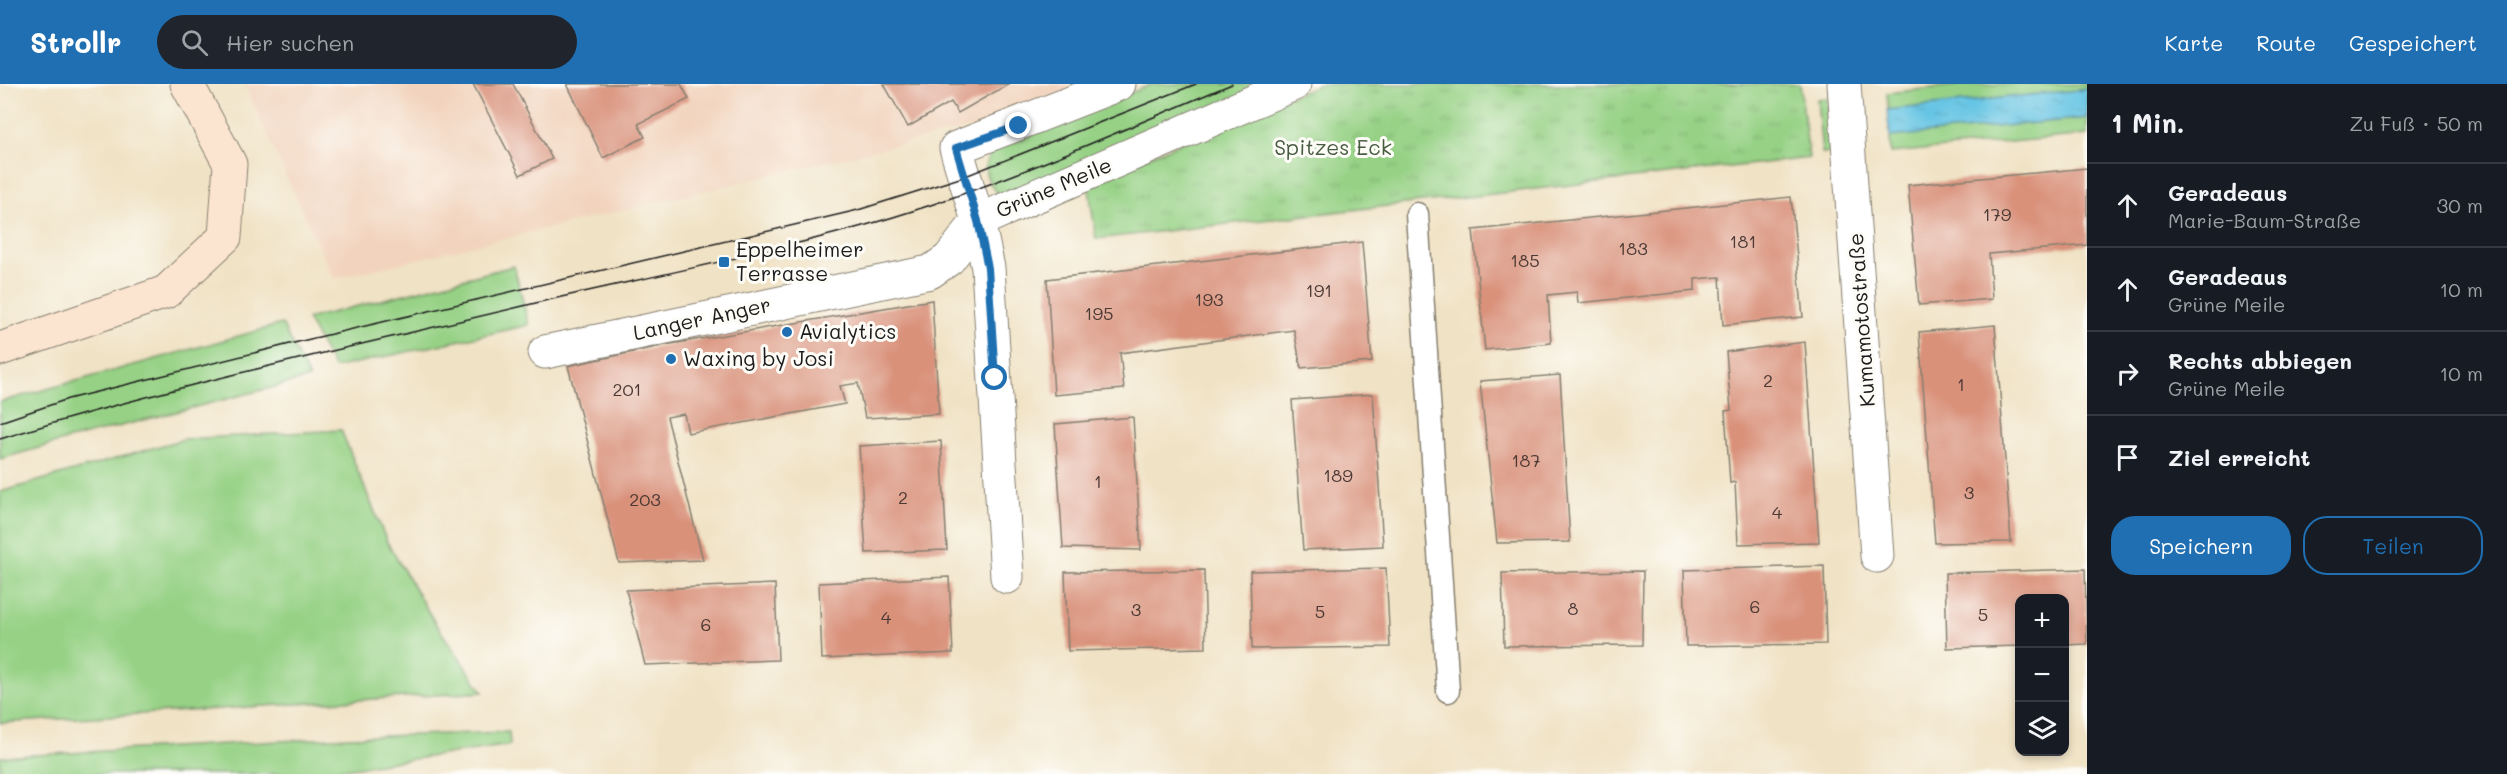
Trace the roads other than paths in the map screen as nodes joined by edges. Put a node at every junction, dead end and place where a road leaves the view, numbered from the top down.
1 (188, 84) edge
2 (1119, 84) edge
3 (1294, 84) edge
4 (1844, 84) edge
5 (1418, 214) dead end
6 (978, 221) junction
7 (0, 349) edge
8 (545, 352) dead end
9 (1877, 556) dead end
10 (1007, 577) dead end
11 (1448, 691) dead end

1 - 7 street
2 - 6 street, Grüne Meile
3 - 6 street, Grüne Meile
4 - 9 street, Kumamotostraße
5 - 11 lane
6 - 8 street, Langer Anger
6 - 10 street

